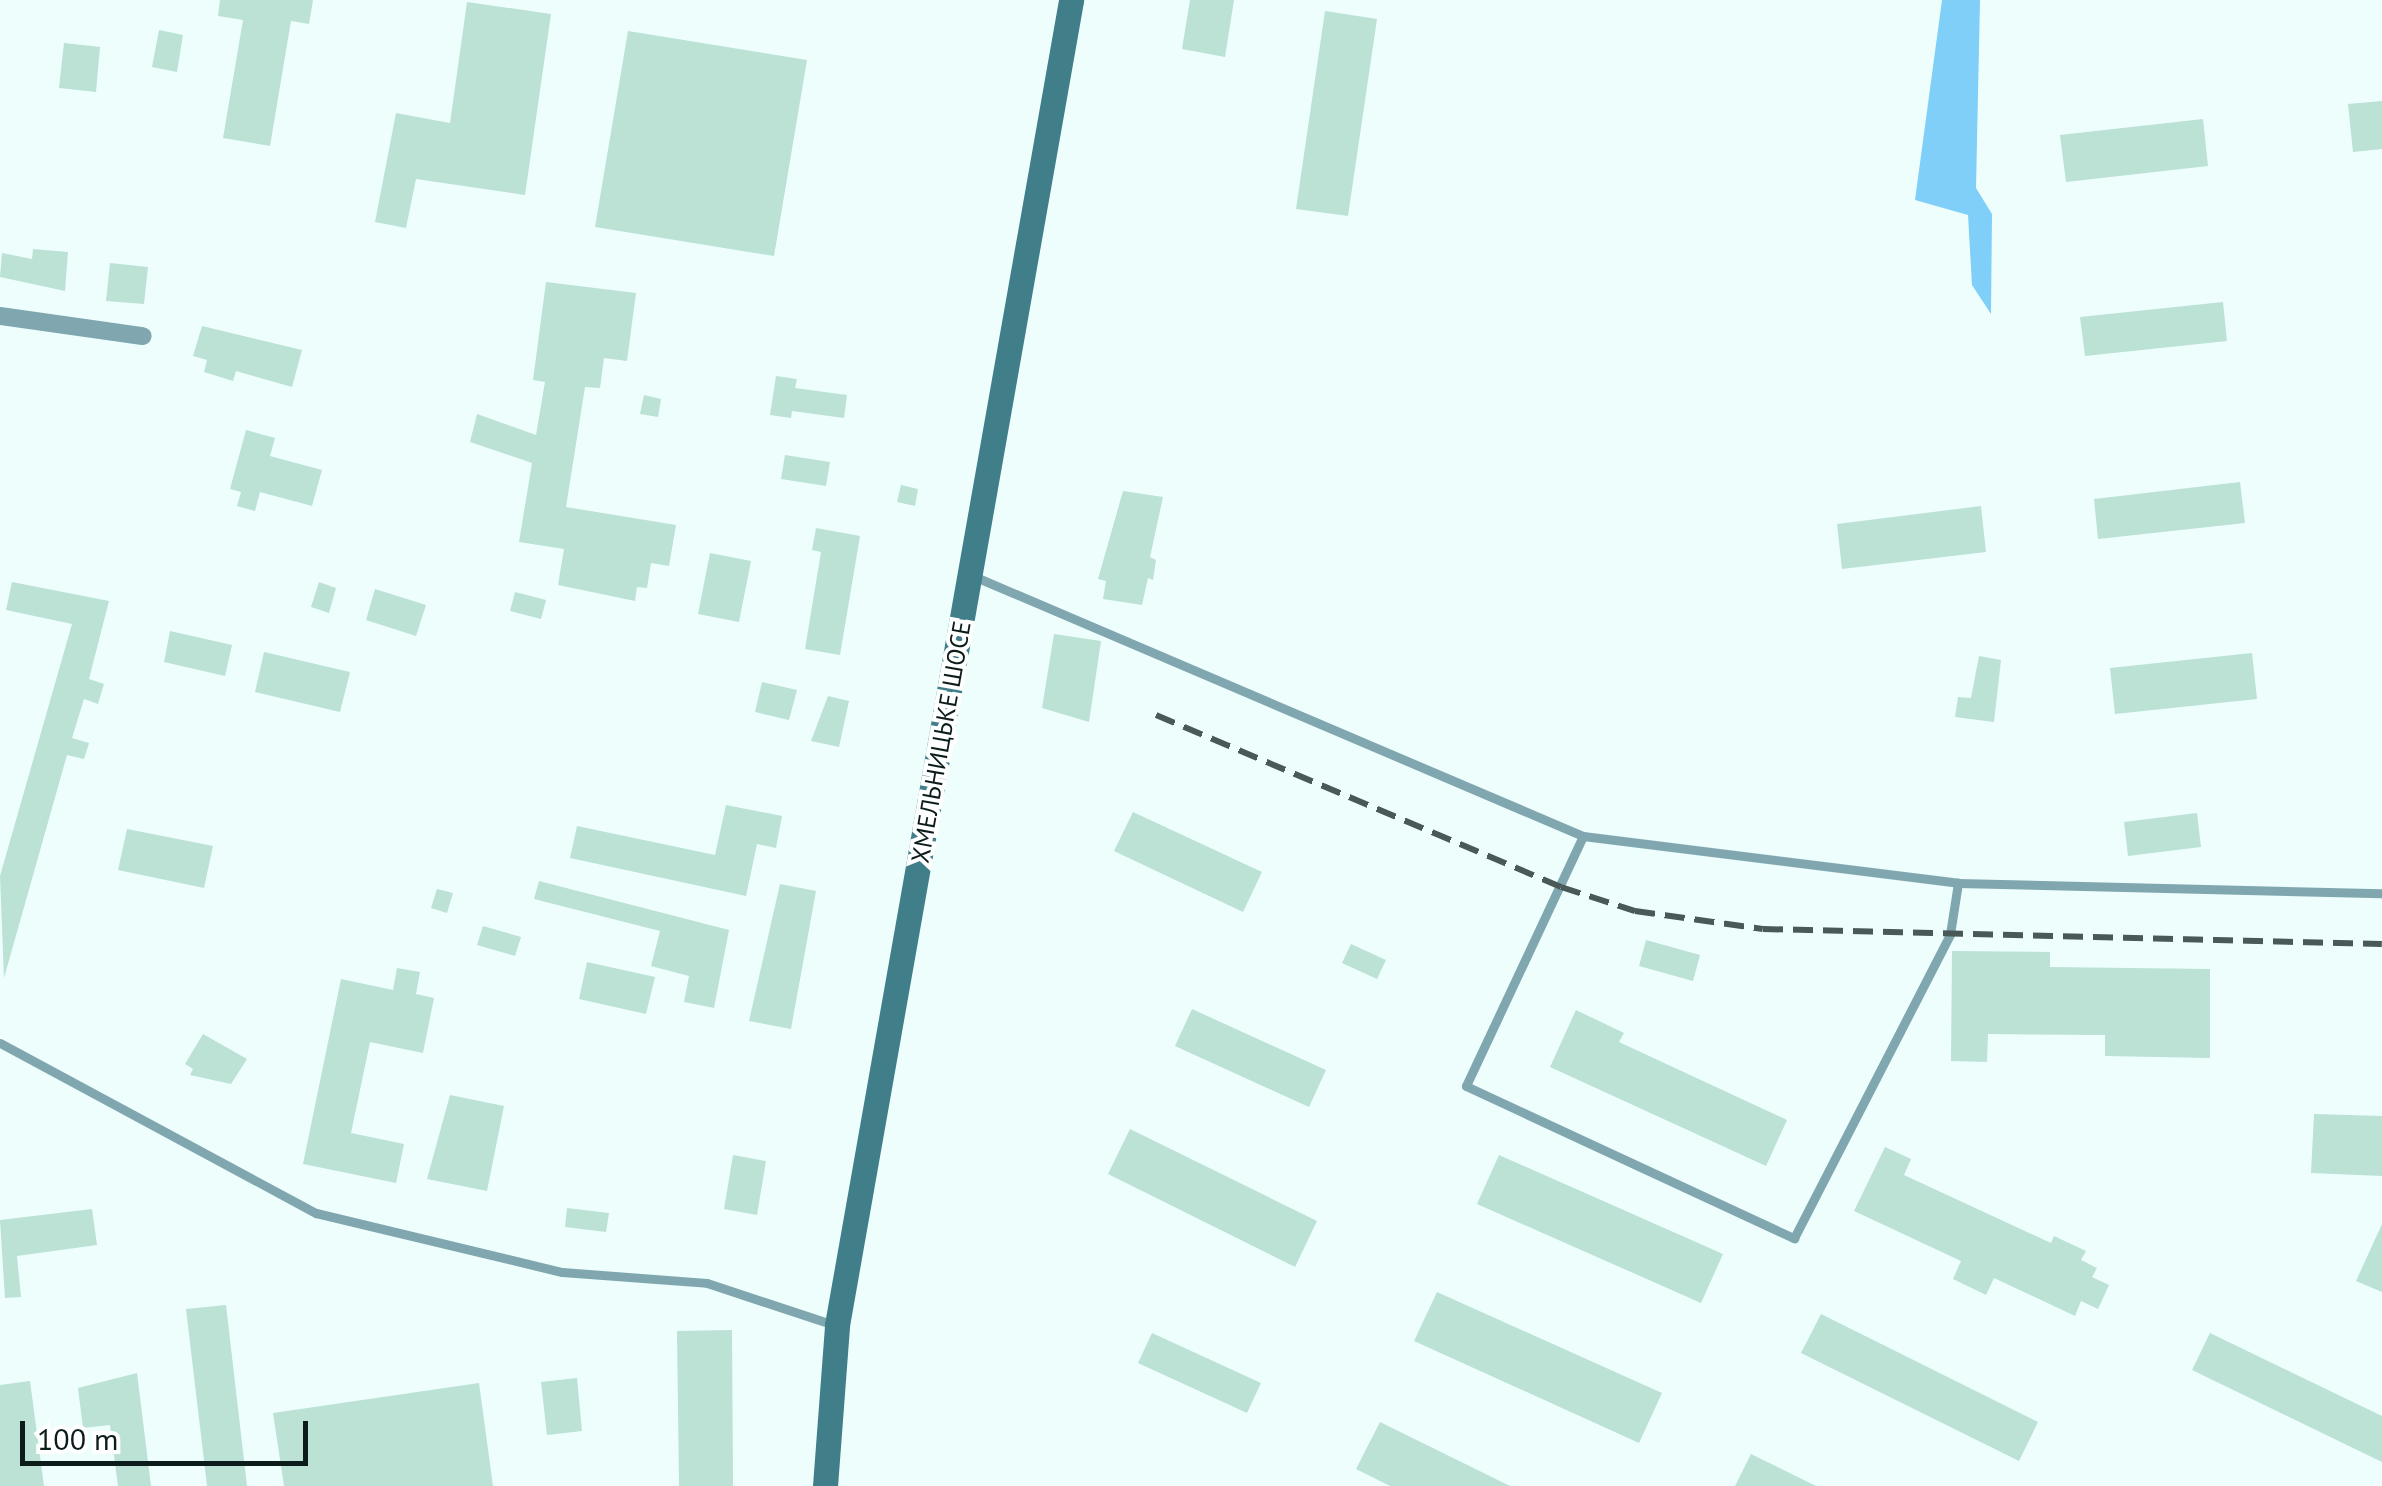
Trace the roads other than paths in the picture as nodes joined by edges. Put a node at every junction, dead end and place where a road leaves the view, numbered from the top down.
1 (1071, 0) edge
2 (0, 316) edge
3 (143, 336) dead end
4 (971, 575) junction
5 (1584, 836) junction
6 (1958, 883) junction
7 (2382, 893) edge
8 (0, 1042) edge
9 (837, 1326) junction
10 (826, 1486) edge

1 - 4 street, ХМЕЛЬНИЦЬКЕ ШОСЕ
2 - 3 street
4 - 5 lane
4 - 9 street, ХМЕЛЬНИЦЬКЕ ШОСЕ
5 - 6 lane
5 - 6 lane
6 - 7 lane
8 - 9 lane
9 - 10 street, ХМЕЛЬНИЦЬКЕ ШОСЕ

